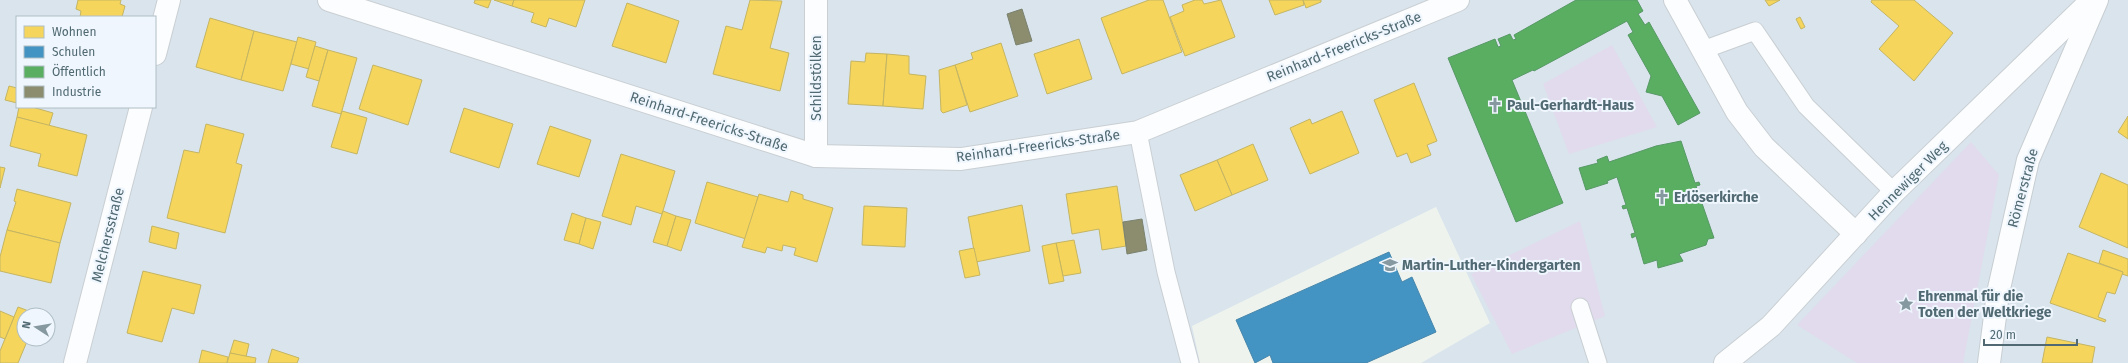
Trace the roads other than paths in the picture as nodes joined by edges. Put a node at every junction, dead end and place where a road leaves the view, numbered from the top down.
1 (169, 0) edge
2 (329, 0) edge
3 (816, 0) edge
4 (1458, 0) edge
5 (1676, 0) edge
6 (2092, 0) edge
7 (2097, 0) edge
8 (156, 50) edge
9 (1703, 50) junction
10 (141, 108) edge
11 (1138, 132) junction
12 (816, 156) junction
13 (1894, 192) junction
14 (1856, 234) junction
15 (1580, 307) dead end
16 (75, 363) edge
17 (1190, 363) edge
18 (1598, 363) edge
19 (1725, 363) edge
20 (1989, 363) edge

1 - 8 street
2 - 12 street, Reinhard-Freericks-Straße
3 - 12 street, Schildstölken
4 - 11 street, Reinhard-Freericks-Straße
5 - 9 street
6 - 13 street, Hennewiger Weg
7 - 20 street, Römerstraße
9 - 13 lane
9 - 14 street
10 - 16 street, Melchersstraße
11 - 12 street, Reinhard-Freericks-Straße
11 - 17 lane
13 - 14 street, Hennewiger Weg
14 - 19 street, Hennewiger Weg
15 - 18 lane

